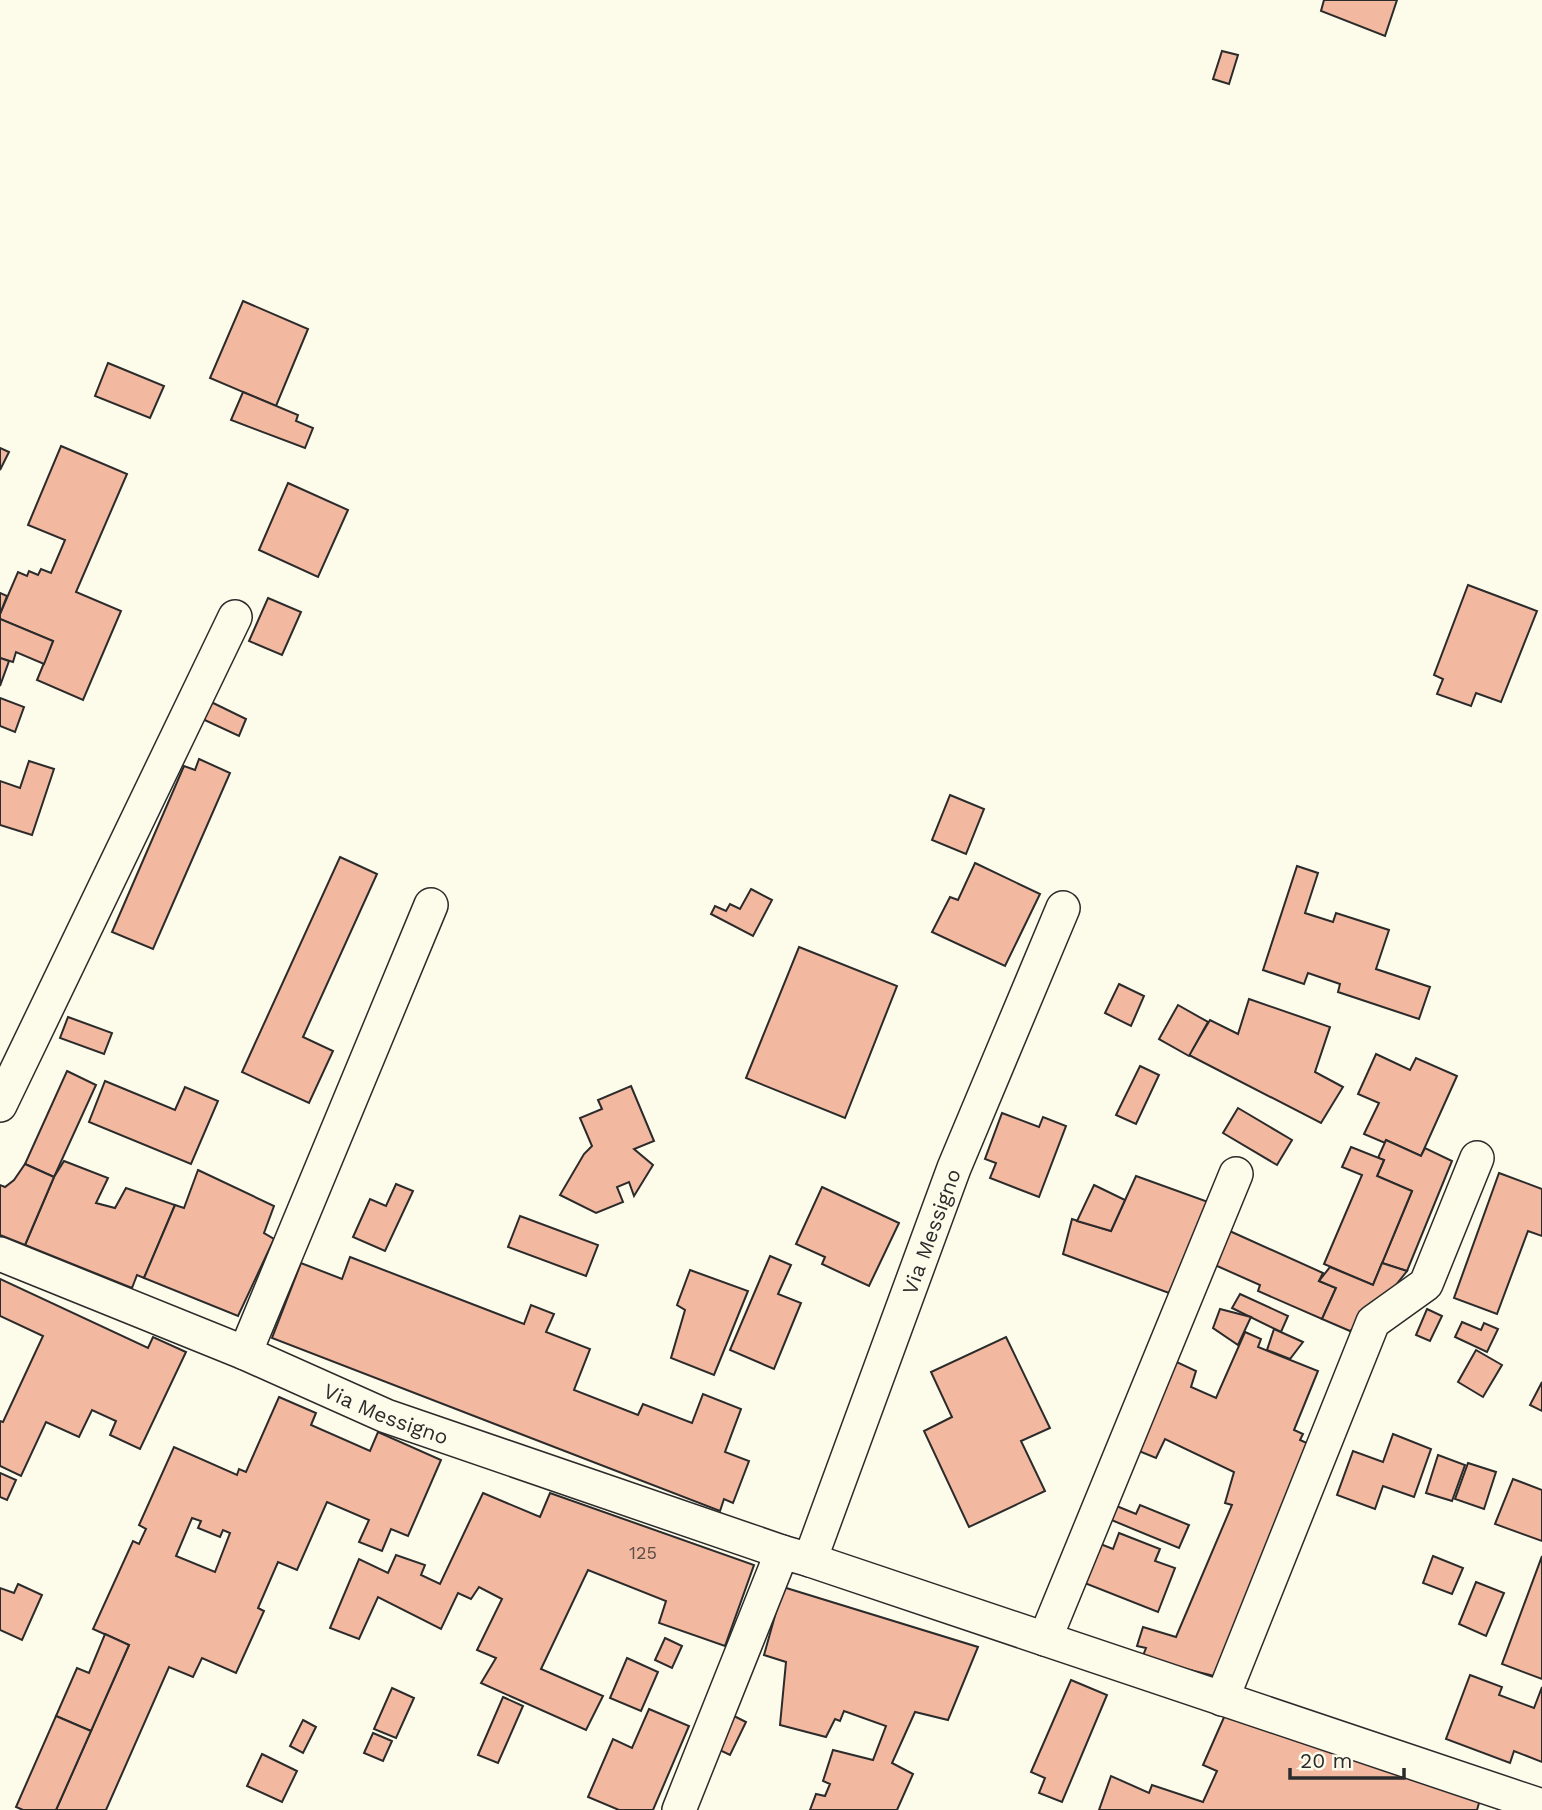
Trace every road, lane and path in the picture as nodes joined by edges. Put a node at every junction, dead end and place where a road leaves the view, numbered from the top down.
1 (234, 617) dead end
2 (431, 905) dead end
3 (1063, 908) dead end
4 (0, 1104) edge
5 (1477, 1158) dead end
6 (1236, 1174) dead end
7 (0, 1254) edge
8 (245, 1353) junction
9 (796, 1556) junction
10 (1045, 1639) junction
11 (1223, 1699) junction
12 (1542, 1806) edge
13 (679, 1810) edge

1 - 4 street
2 - 8 street
3 - 9 street, Via Messigno
5 - 11 street
6 - 10 street
7 - 8 street, Via Messigno
8 - 9 street, Via Messigno
9 - 10 street, Via Messigno
9 - 13 street, Via Messigno
10 - 11 street, Via Messigno
11 - 12 street, Via Messigno

